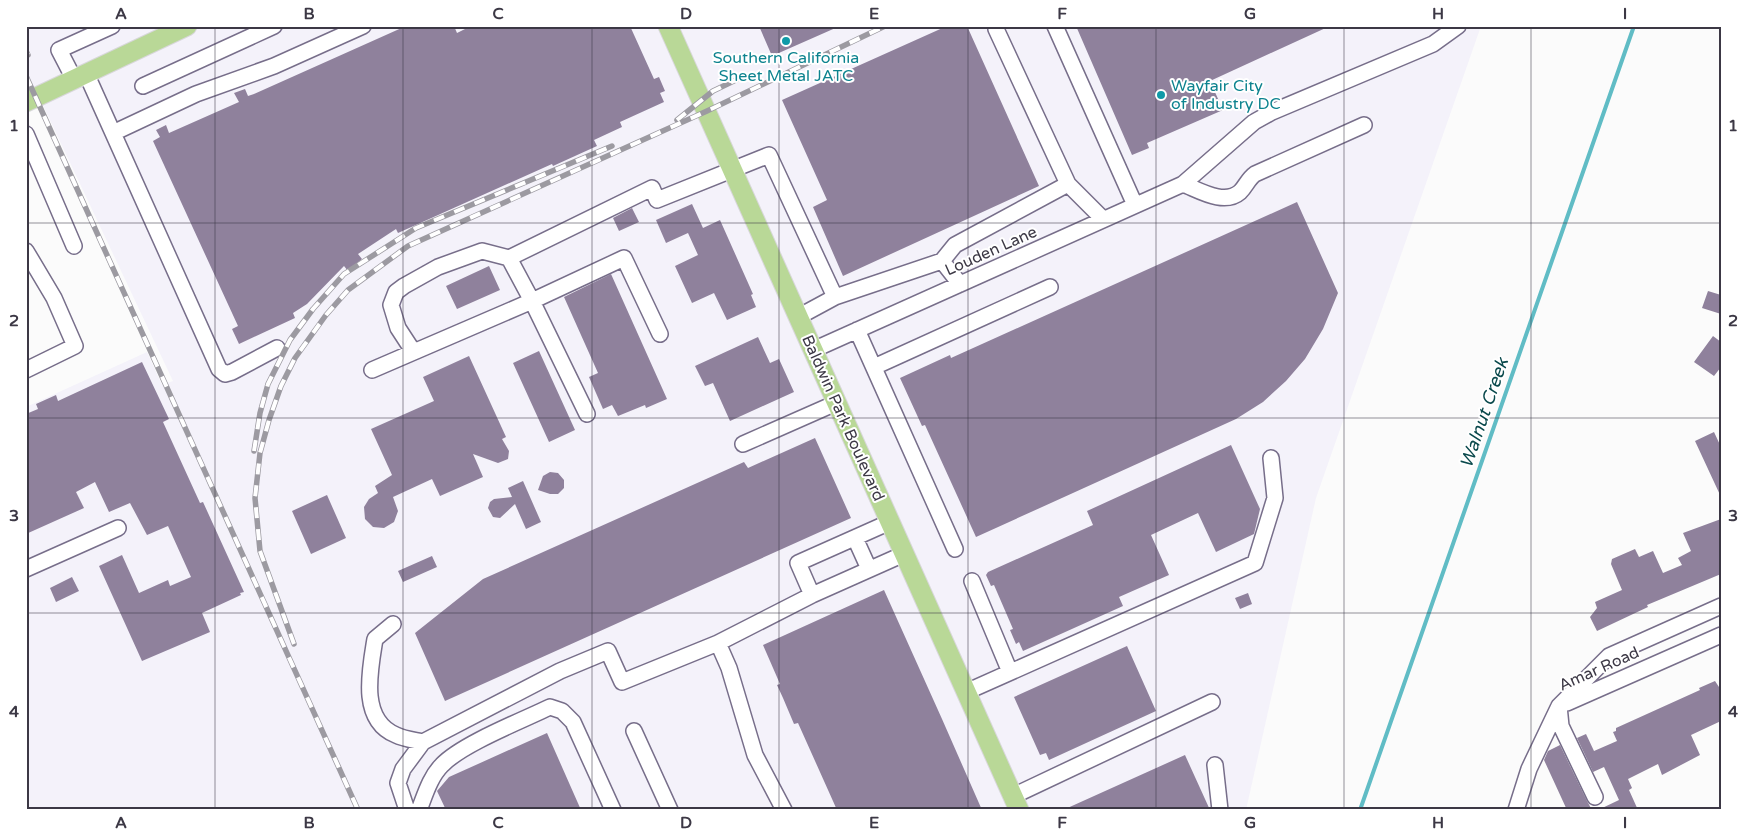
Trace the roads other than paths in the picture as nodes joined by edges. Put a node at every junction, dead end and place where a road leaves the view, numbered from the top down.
1 (112, 26) edge
2 (187, 26) edge
3 (274, 26) edge
4 (363, 26) edge
5 (668, 26) edge
6 (1055, 26) edge
7 (1458, 26) edge
8 (996, 29) dead end
9 (167, 30) edge
10 (80, 76) junction
11 (143, 86) dead end
12 (26, 102) edge
13 (1364, 125) dead end
14 (113, 133) junction
15 (26, 134) edge
16 (732, 169) junction
17 (1068, 184) junction
18 (1183, 184) junction
19 (1135, 205) junction
20 (1103, 219) junction
21 (74, 246) dead end
22 (26, 251) edge
23 (509, 258) junction
24 (942, 261) junction
25 (960, 284) junction
26 (1050, 287) dead end
27 (835, 297) junction
28 (532, 302) junction
29 (798, 317) junction
30 (857, 330) junction
31 (660, 334) dead end
32 (277, 348) dead end
33 (813, 350) junction
34 (413, 351) junction
35 (874, 368) junction
36 (26, 370) edge
37 (372, 370) dead end
38 (836, 403) junction
39 (587, 414) dead end
40 (743, 444) dead end
41 (1271, 458) dead end
42 (890, 522) junction
43 (118, 528) dead end
44 (855, 538) junction
45 (955, 549) dead end
46 (904, 554) junction
47 (26, 569) edge
48 (869, 569) junction
49 (972, 581) dead end
50 (812, 595) junction
51 (1721, 606) edge
52 (393, 624) dead end
53 (1721, 635) edge
54 (718, 643) junction
55 (1010, 672) junction
56 (966, 692) junction
57 (1212, 702) dead end
58 (1559, 706) junction
59 (634, 732) dead end
60 (422, 742) junction
61 (1215, 765) dead end
62 (1595, 797) dead end
63 (1016, 803) edge
64 (407, 810) edge
65 (420, 810) edge
66 (613, 810) edge
67 (670, 810) edge
68 (784, 810) edge
69 (1220, 810) edge
70 (1516, 810) edge

1 - 10 street
2 - 9 main road
3 - 11 street
4 - 14 street
5 - 16 main road, Baldwin Park Boulevard
6 - 19 street
7 - 18 street, Louden Lane
8 - 17 street
9 - 10 main road
10 - 12 main road
10 - 14 street
13 - 18 street
14 - 32 street
15 - 21 street
16 - 23 street
16 - 27 street
16 - 29 main road, Baldwin Park Boulevard
17 - 20 street
17 - 24 street
18 - 19 street, Louden Lane
19 - 20 street, Louden Lane
20 - 25 street, Louden Lane
22 - 36 street
23 - 28 street
23 - 34 street
24 - 25 street
24 - 27 street
25 - 30 street, Louden Lane
26 - 35 street
27 - 29 street
28 - 31 street
28 - 34 street
28 - 39 street
29 - 33 main road, Baldwin Park Boulevard
30 - 33 street, Louden Lane
30 - 35 street
33 - 38 main road, Baldwin Park Boulevard
34 - 37 street
35 - 45 street
38 - 40 street
38 - 42 main road, Baldwin Park Boulevard
41 - 55 street
42 - 44 street
42 - 46 main road, Baldwin Park Boulevard
43 - 47 street
44 - 48 street
44 - 50 street
46 - 48 street
46 - 56 main road, Baldwin Park Boulevard
48 - 50 street
49 - 55 street
50 - 54 street
51 - 58 street, Amar Road
52 - 60 street
53 - 58 street, Amar Road
54 - 60 street
54 - 68 street
55 - 56 street
56 - 63 main road, Baldwin Park Boulevard
57 - 63 street
58 - 62 street
58 - 70 street
59 - 67 street
60 - 64 street
61 - 69 street
65 - 66 street

